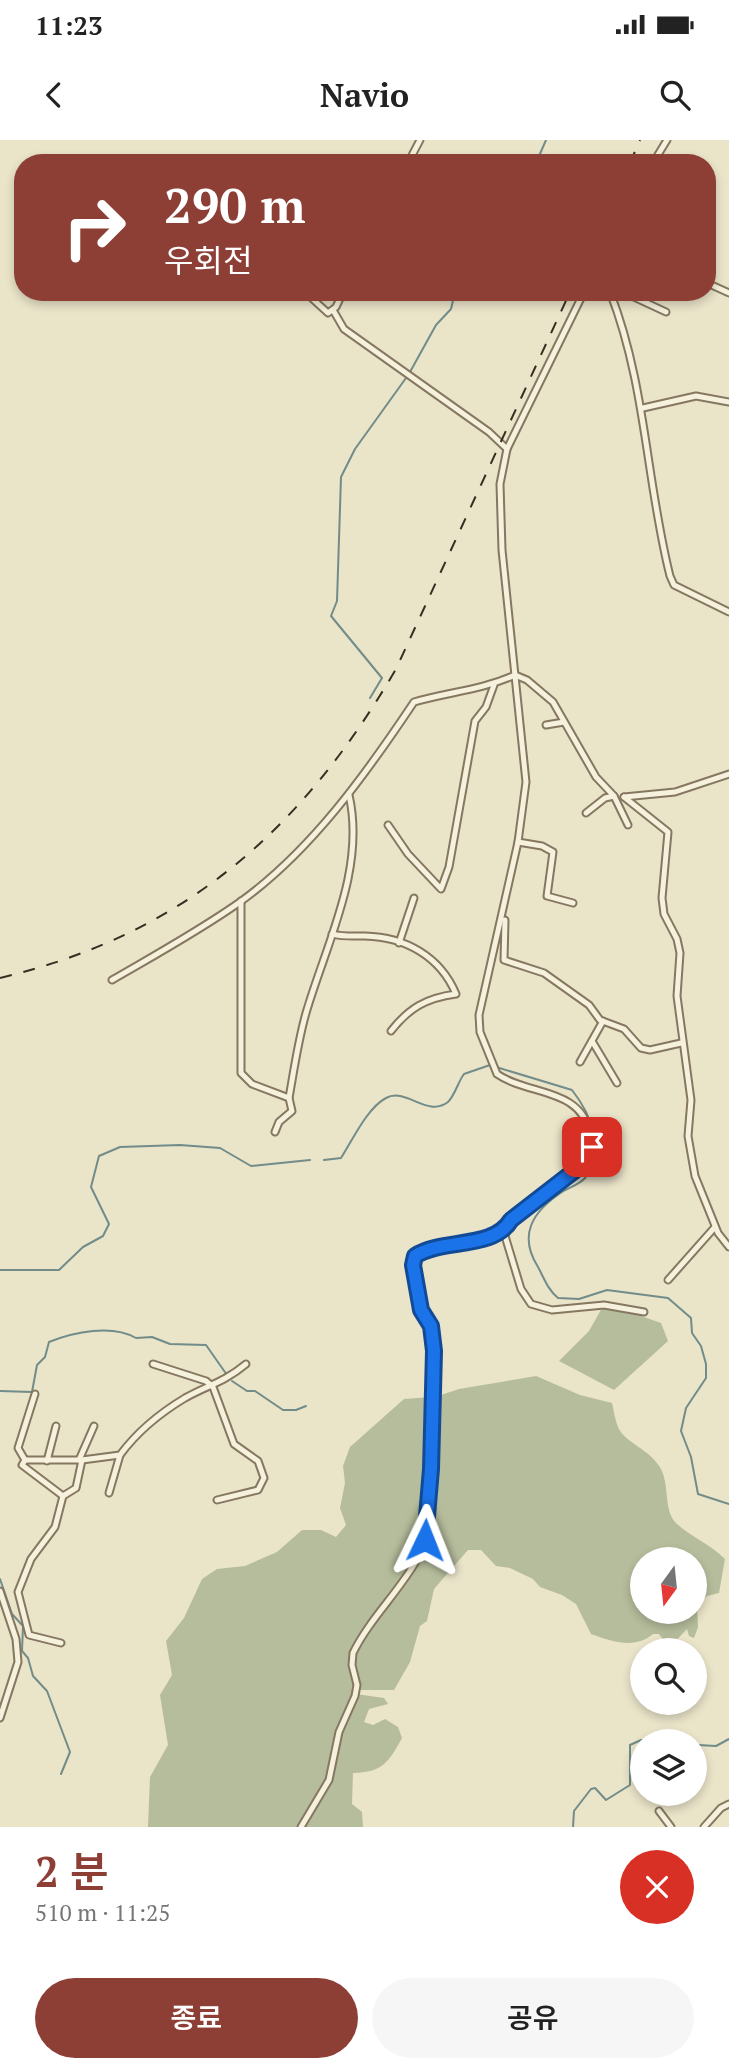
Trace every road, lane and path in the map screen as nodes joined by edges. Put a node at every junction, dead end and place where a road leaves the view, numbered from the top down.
1 (315, 301) edge
2 (338, 301) edge
3 (580, 301) edge
4 (613, 301) edge
5 (642, 301) edge
6 (332, 310) junction
7 (666, 312) dead end
8 (729, 402) edge
9 (643, 408) junction
10 (507, 449) junction
11 (729, 612) edge
12 (515, 675) junction
13 (494, 684) junction
14 (564, 722) junction
15 (546, 726) dead end
16 (729, 774) edge
17 (349, 795) junction
18 (614, 796) junction
19 (624, 797) junction
20 (586, 813) dead end
21 (388, 825) dead end
22 (628, 825) dead end
23 (518, 842) junction
24 (414, 898) dead end
25 (241, 901) junction
26 (573, 903) dead end
27 (504, 914) junction
28 (332, 934) junction
29 (399, 943) junction
30 (112, 980) dead end
31 (603, 1021) junction
32 (391, 1031) dead end
33 (592, 1041) junction
34 (681, 1043) junction
35 (580, 1062) dead end
36 (617, 1083) dead end
37 (289, 1098) junction
38 (275, 1132) dead end
39 (715, 1227) junction
40 (506, 1228) junction
41 (729, 1247) edge
42 (668, 1280) dead end
43 (644, 1312) dead end
44 (153, 1364) dead end
45 (246, 1364) dead end
46 (213, 1387) junction
47 (35, 1394) dead end
48 (56, 1426) dead end
49 (94, 1426) dead end
50 (120, 1455) junction
51 (25, 1460) junction
52 (81, 1460) junction
53 (47, 1461) junction
54 (109, 1493) dead end
55 (63, 1496) junction
56 (217, 1500) dead end
57 (0, 1591) edge
58 (61, 1643) dead end
59 (0, 1718) edge
60 (729, 1804) edge
61 (659, 1811) dead end
62 (301, 1827) edge
63 (671, 1827) edge
64 (704, 1827) edge

1 - 6 street
2 - 6 street
3 - 10 street
4 - 9 street
5 - 7 street
6 - 10 street
8 - 9 street
9 - 11 street
10 - 12 street
12 - 13 street
12 - 14 street
12 - 23 street
13 - 17 street
13 - 21 street
14 - 15 street
14 - 18 street
16 - 19 street
17 - 25 street
17 - 28 street
18 - 19 street
18 - 20 street
18 - 22 street
19 - 34 street
23 - 26 street
23 - 27 street
24 - 29 street
25 - 30 street
25 - 37 street
27 - 31 street
27 - 40 street
28 - 29 street
28 - 37 street
29 - 32 street
31 - 33 street
31 - 34 street
33 - 35 street
33 - 36 street
34 - 39 street
37 - 38 street
39 - 41 street
39 - 42 street
40 - 43 street
40 - 62 street
44 - 46 street
45 - 46 street
46 - 50 street
46 - 56 street
47 - 51 street
48 - 53 street
49 - 52 street
50 - 52 street
50 - 54 street
51 - 53 street
51 - 55 street
52 - 53 street
52 - 55 street
55 - 58 street
57 - 59 street
60 - 64 street
61 - 63 street

